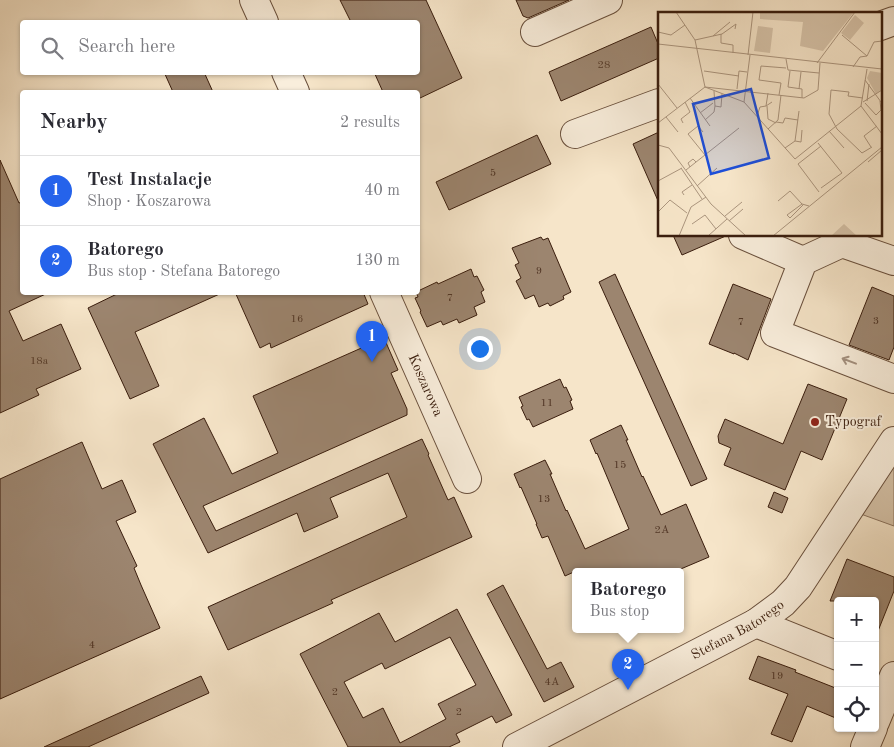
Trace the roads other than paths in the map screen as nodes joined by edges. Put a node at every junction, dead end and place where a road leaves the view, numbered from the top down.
1 (254, 0) edge
2 (608, 0) edge
3 (263, 20) edge
4 (894, 21) edge
5 (882, 25) edge
6 (534, 32) dead end
7 (287, 75) edge
8 (294, 90) edge
9 (658, 103) edge
10 (575, 134) dead end
11 (745, 236) edge
12 (840, 239) edge
13 (803, 261) junction
14 (894, 261) edge
15 (385, 295) edge
16 (894, 379) edge
17 (894, 441) edge
18 (467, 479) dead end
19 (756, 623) junction
20 (834, 654) edge
21 (889, 677) edge
22 (879, 709) edge
23 (871, 732) edge
24 (517, 747) edge
25 (865, 747) edge

1 - 3 street
2 - 6 street
4 - 5 street
7 - 8 street
9 - 10 street
11 - 13 street
12 - 13 street
12 - 14 street
16 -> 13 street
15 - 18 street, Koszarowa
17 - 19 street, Stefana Batorego
19 - 20 street
19 - 24 street, Stefana Batorego
21 - 22 street
23 - 25 street

